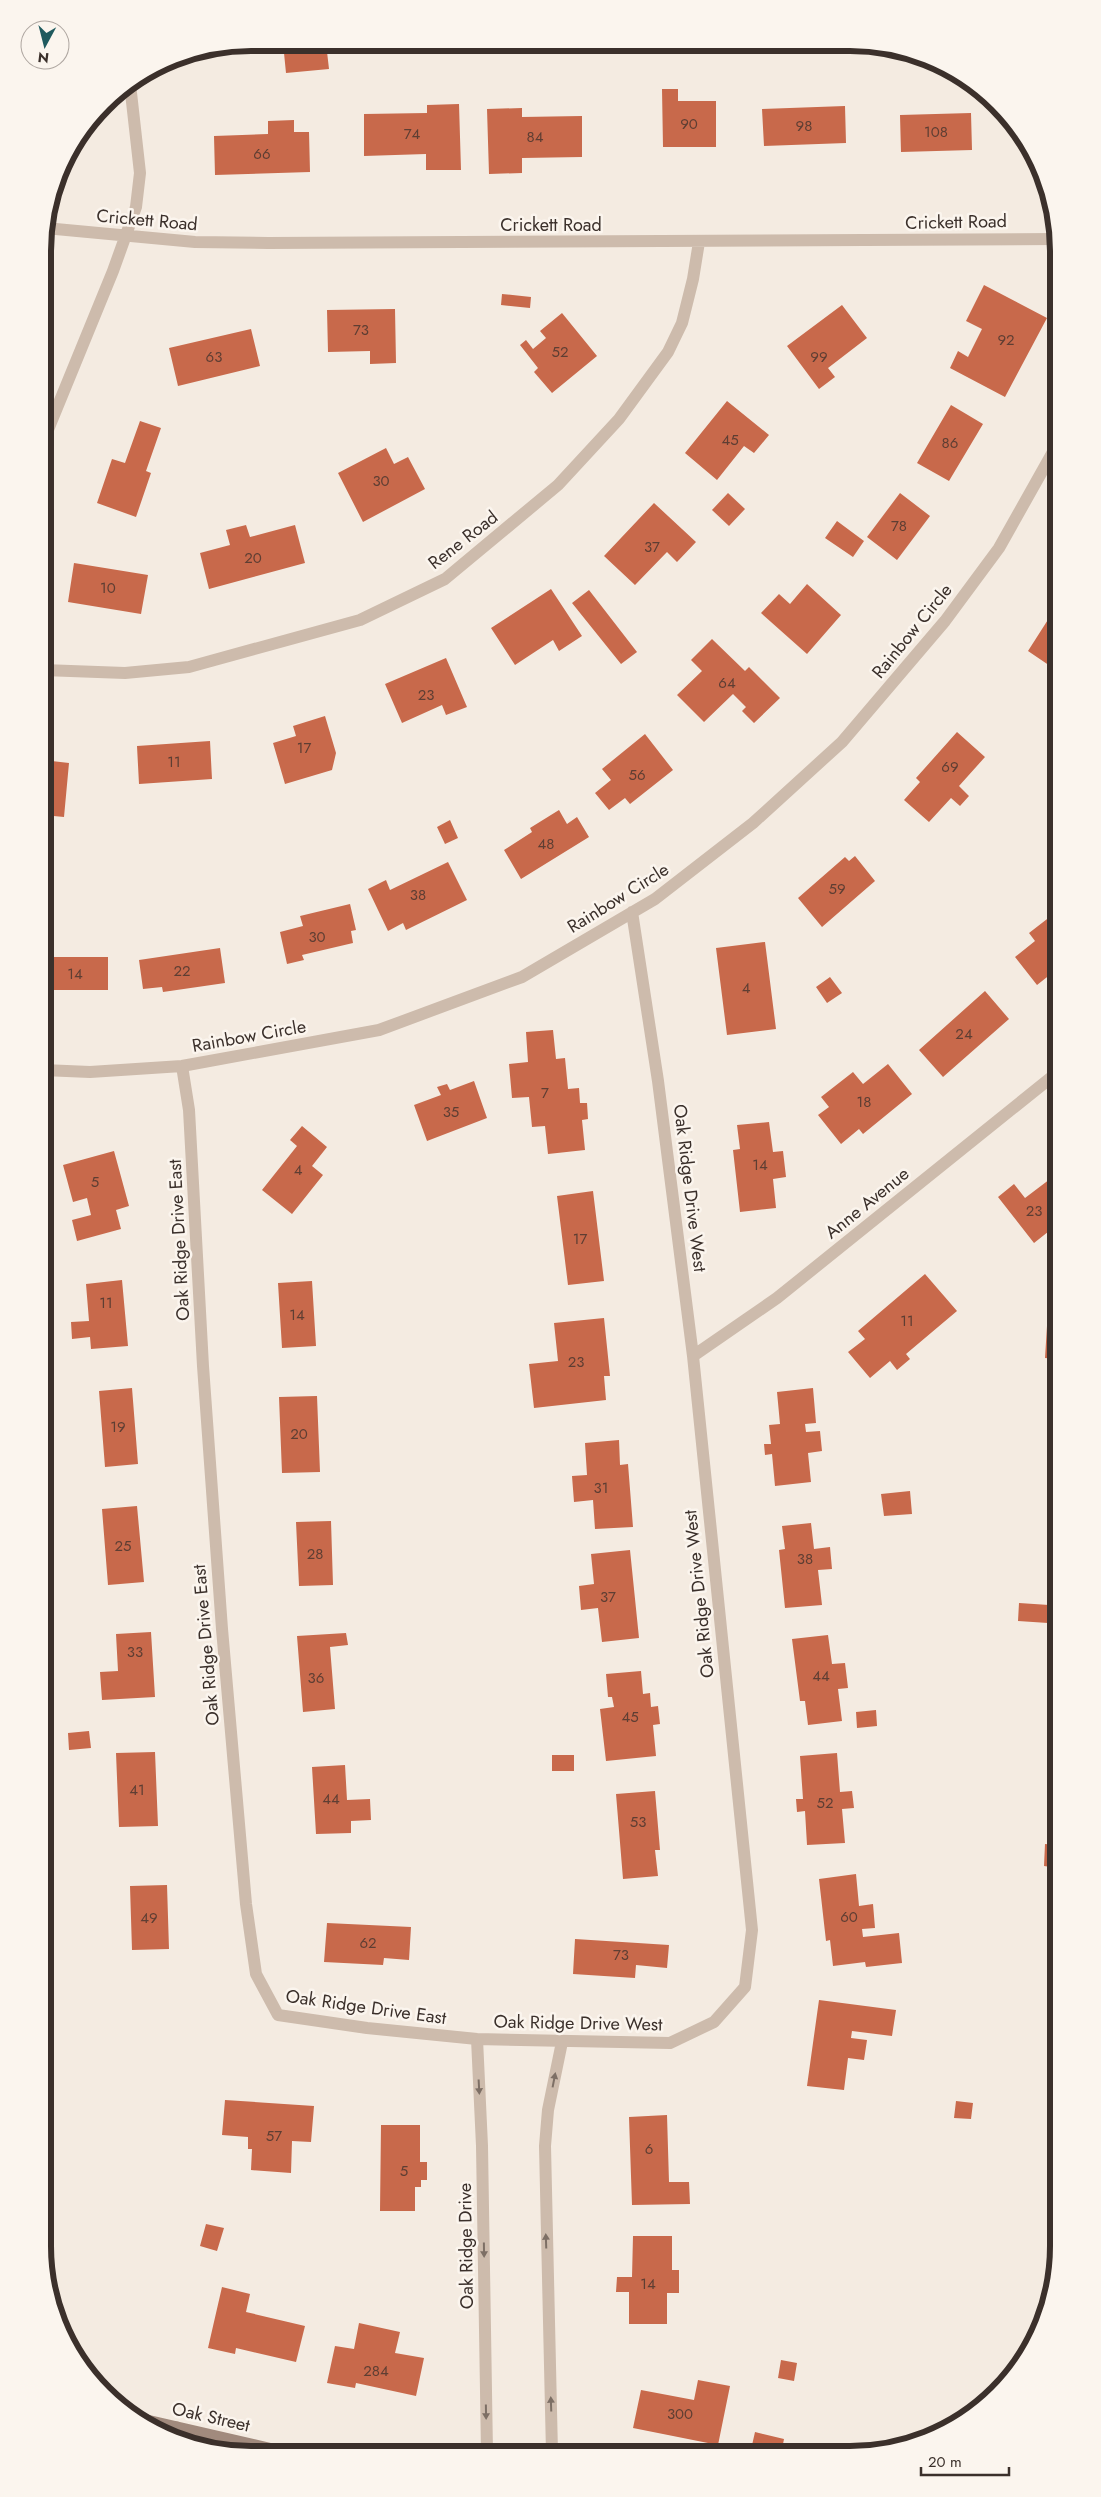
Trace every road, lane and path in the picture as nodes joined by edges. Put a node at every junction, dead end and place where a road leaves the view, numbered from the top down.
1 (131, 92) edge
2 (53, 229) edge
3 (125, 237) junction
4 (1049, 239) edge
5 (699, 242) junction
6 (51, 422) edge
7 (1050, 457) edge
8 (51, 670) edge
9 (632, 912) junction
10 (182, 1066) junction
11 (51, 1070) edge
12 (1050, 1078) edge
13 (693, 1356) junction
14 (477, 2039) junction
15 (562, 2042) junction
16 (183, 2434) edge
17 (251, 2446) edge
18 (487, 2446) edge
19 (552, 2446) edge

1 - 3 street
2 - 3 street, Crickett Road
3 - 5 street, Crickett Road
3 - 6 street
4 - 5 street, Crickett Road
5 - 8 street, Rene Road
7 - 9 street, Rainbow Circle
9 - 10 street, Rainbow Circle
9 - 13 street, Oak Ridge Drive West
10 - 11 street, Rainbow Circle
10 - 14 street, Oak Ridge Drive East
12 - 13 street, Anne Avenue
13 - 15 street, Oak Ridge Drive West
14 - 15 street, Oak Ridge Drive West
14 -> 18 street, Oak Ridge Drive
19 -> 15 street
16 - 17 main road, Oak Street

